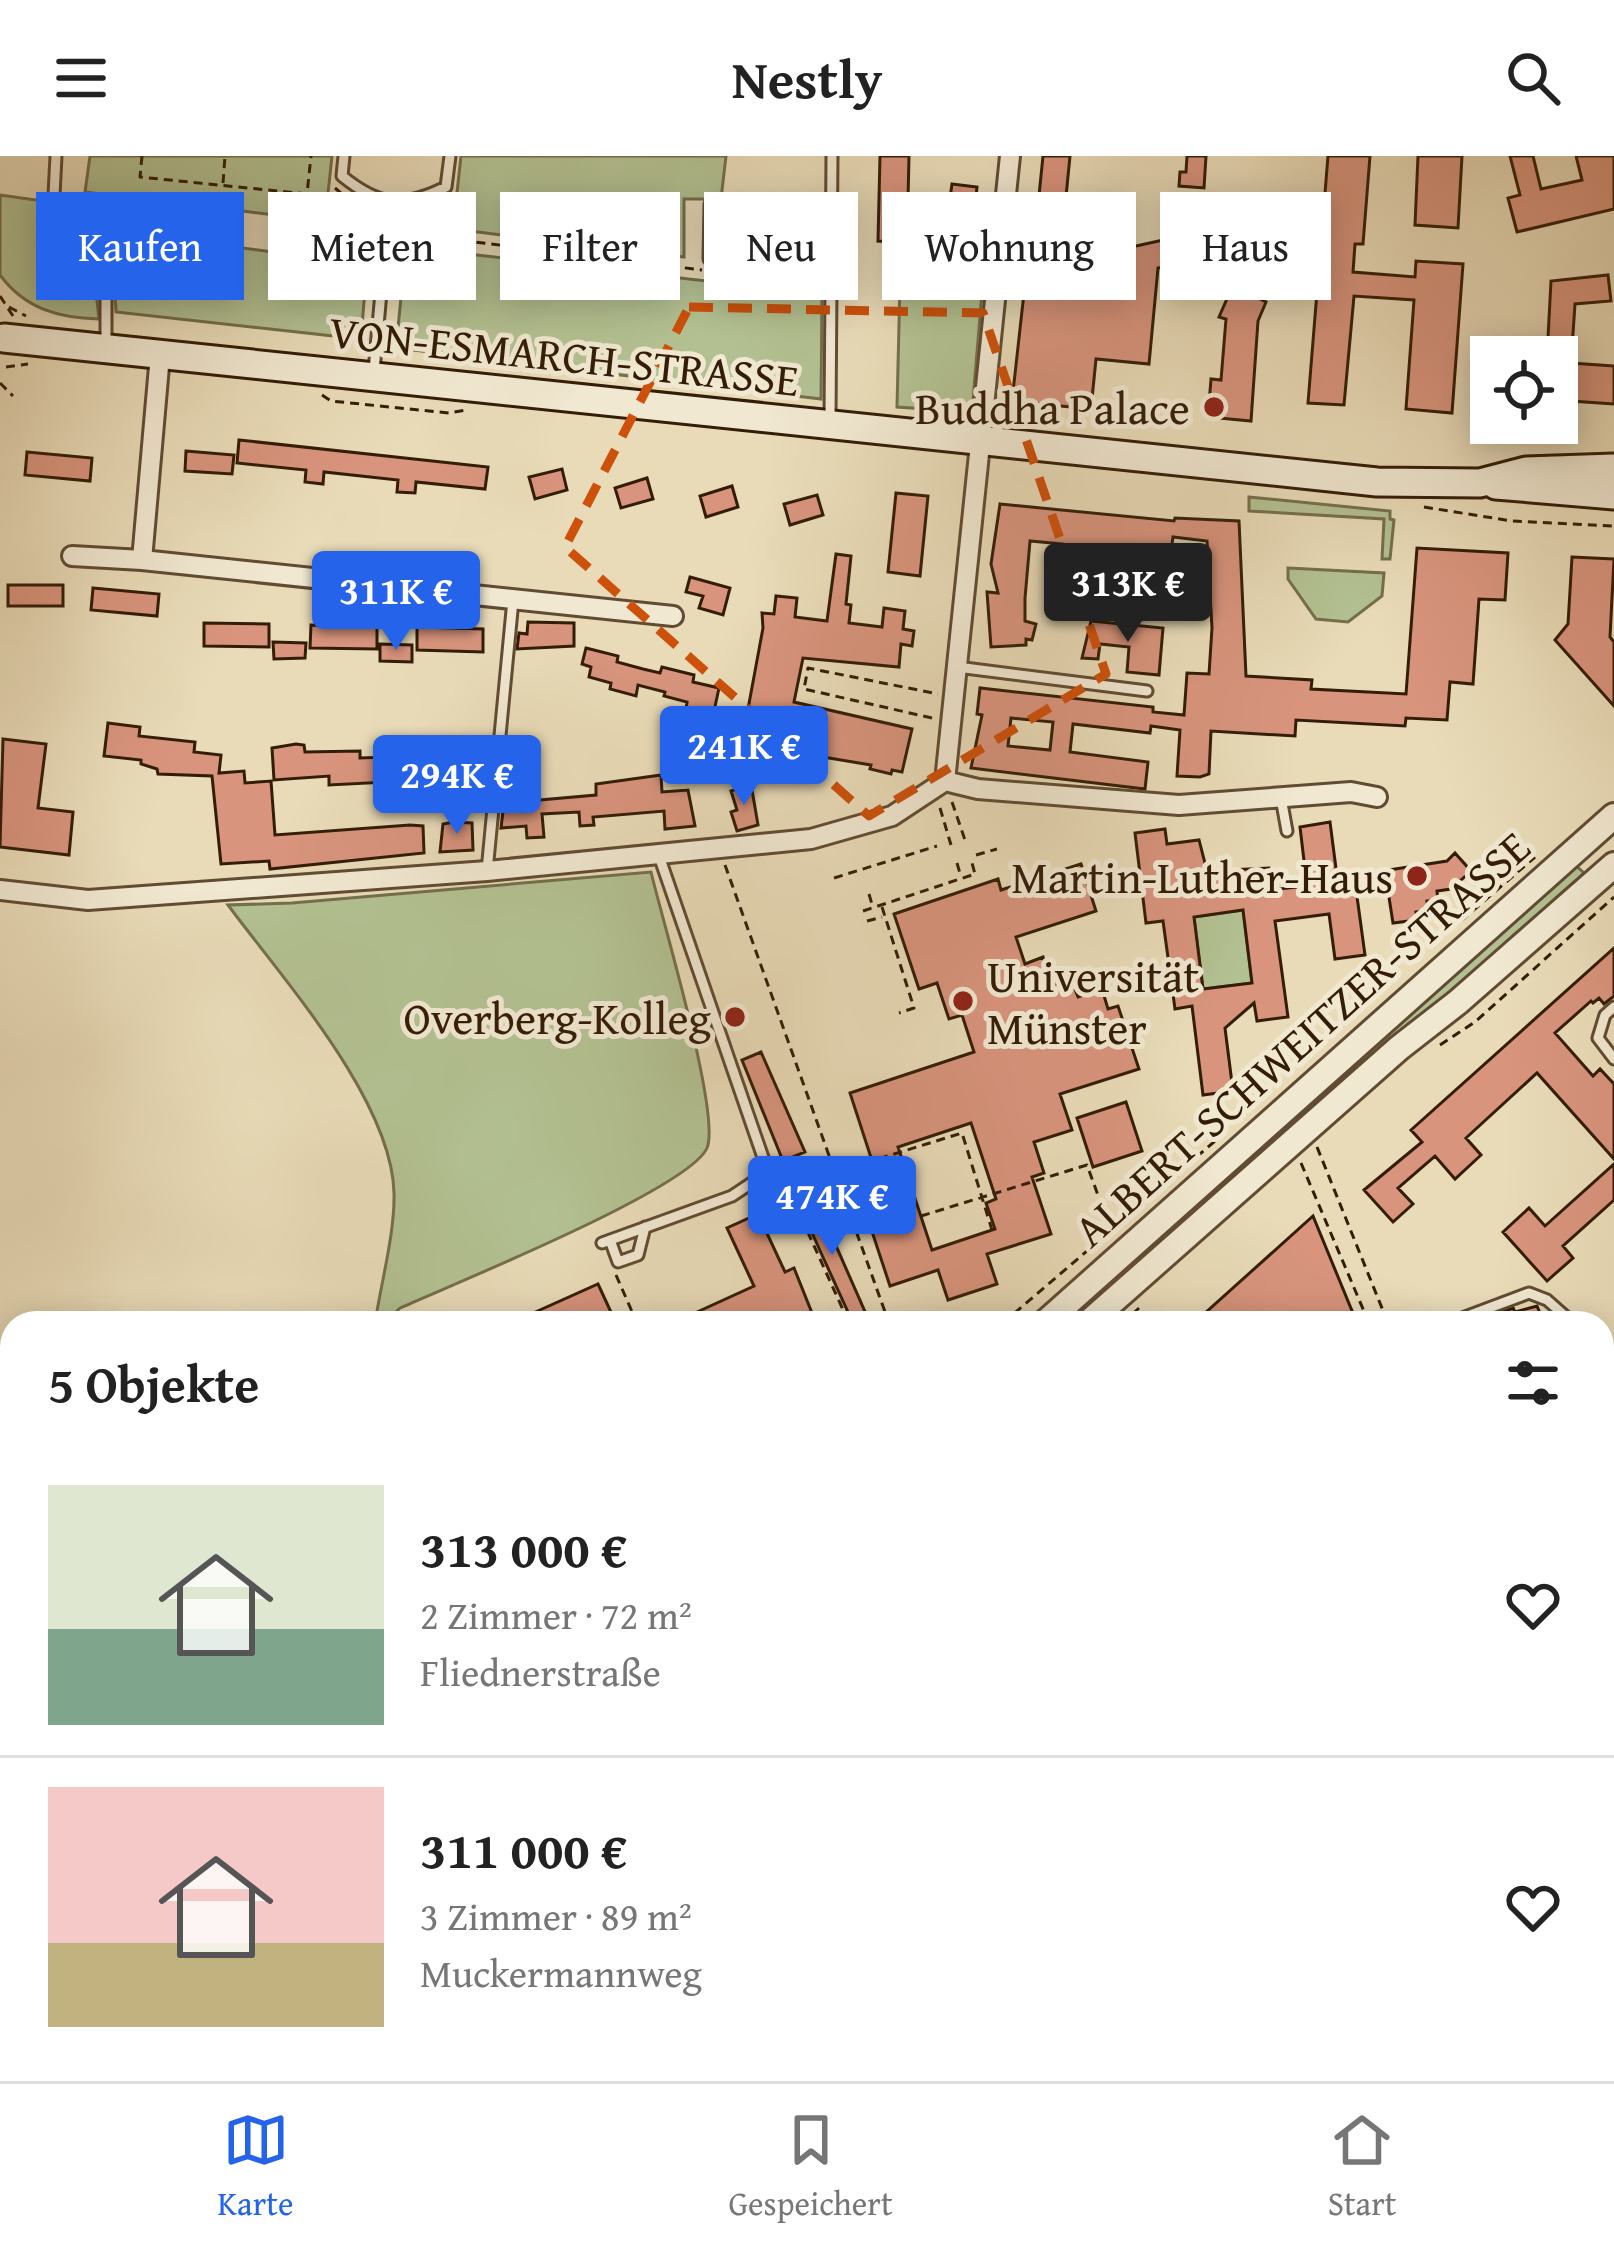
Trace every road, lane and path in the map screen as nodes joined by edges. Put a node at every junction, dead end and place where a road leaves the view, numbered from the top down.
1 (56, 156) edge
2 (142, 156) edge
3 (225, 156) edge
4 (311, 156) edge
5 (344, 156) edge
6 (450, 156) edge
7 (832, 156) edge
8 (1010, 156) edge
9 (222, 185) junction
10 (362, 192) edge
11 (436, 192) edge
12 (831, 192) edge
13 (1007, 192) edge
14 (476, 242) edge
15 (704, 271) edge
16 (380, 300) edge
17 (830, 300) edge
18 (995, 300) edge
19 (1, 336) edge
20 (106, 350) junction
21 (160, 355) junction
22 (374, 377) junction
23 (0, 383) edge
24 (13, 396) dead end
25 (830, 424) junction
26 (980, 441) junction
27 (1614, 469) edge
28 (1480, 483) junction
29 (1614, 495) edge
30 (1407, 503) dead end
31 (1614, 526) edge
32 (72, 556) dead end
33 (142, 560) junction
34 (513, 600) junction
35 (673, 616) dead end
36 (957, 667) junction
37 (1147, 691) dead end
38 (954, 698) junction
39 (951, 723) junction
40 (945, 781) junction
41 (1377, 797) dead end
42 (1282, 799) junction
43 (1614, 816) edge
44 (1287, 831) dead end
45 (965, 841) dead end
46 (951, 845) dead end
47 (937, 846) dead end
48 (719, 847) junction
49 (998, 849) dead end
50 (658, 853) junction
51 (957, 863) dead end
52 (1614, 865) edge
53 (487, 871) junction
54 (835, 878) dead end
55 (962, 878) junction
56 (0, 890) edge
57 (869, 893) dead end
58 (1614, 897) edge
59 (881, 905) junction
60 (873, 908) junction
61 (863, 911) dead end
62 (885, 916) junction
63 (867, 921) dead end
64 (1614, 1007) edge
65 (898, 1013) dead end
66 (1432, 1049) dead end
67 (1614, 1059) edge
68 (1317, 1147) dead end
69 (1300, 1162) dead end
70 (768, 1172) junction
71 (835, 1172) junction
72 (982, 1198) junction
73 (921, 1216) dead end
74 (645, 1227) junction
75 (992, 1230) dead end
76 (606, 1242) junction
77 (1124, 1251) junction
78 (1151, 1297) dead end
79 (633, 1311) edge
80 (844, 1311) edge
81 (885, 1311) edge
82 (1058, 1311) edge
83 (1102, 1311) edge
84 (1136, 1311) edge
85 (1364, 1311) edge
86 (1383, 1311) edge
87 (1480, 1311) edge
88 (1559, 1311) edge

1 - 20 lane
2 - 9 path
3 - 9 path
4 - 9 path
5 - 10 lane
6 - 11 lane
7 - 12 lane, VON-ESMARCH-STRASSE
8 - 13 street
14 - 15 path
16 - 22 lane
17 - 25 lane, VON-ESMARCH-STRASSE
18 - 26 street
19 - 20 main road, VON-ESMARCH-STRASSE
20 - 21 main road, VON-ESMARCH-STRASSE
21 - 22 main road, VON-ESMARCH-STRASSE
21 - 33 street
22 - 25 main road, VON-ESMARCH-STRASSE
23 - 24 path
25 - 26 main road, VON-ESMARCH-STRASSE
26 - 28 main road, VON-ESMARCH-STRASSE
26 - 36 street
27 - 28 main road, VON-ESMARCH-STRASSE
28 - 29 main road, VON-ESMARCH-STRASSE
30 - 31 path
32 - 33 street
33 - 34 street
34 - 35 street
34 - 53 lane
36 - 37 lane
36 - 38 street
38 - 39 street
38 - 39 path
39 - 40 street
40 - 42 street
40 - 48 street
41 - 42 street
42 - 44 lane
43 - 77 street, ALBERT-SCHWEITZER-STRASSE
45 - 46 path
47 - 54 path
48 - 50 street
48 - 71 path
49 - 55 path
50 - 53 street
50 - 70 lane
51 - 55 path
52 - 83 street, ALBERT-SCHWEITZER-STRASSE
53 - 56 street
55 - 59 path
57 - 60 path
58 - 66 path
59 - 60 path
59 - 62 path
60 - 61 path
62 - 63 path
62 - 65 path
64 - 67 lane
68 - 86 path
69 - 85 path
70 - 74 lane
70 - 80 path
71 - 72 path
71 - 81 path
72 - 73 path
72 - 75 path
72 - 77 path
74 - 76 lane
74 - 76 lane
76 - 79 path
77 - 82 street, ALBERT-SCHWEITZER-STRASSE
78 - 84 path
87 - 88 lane

